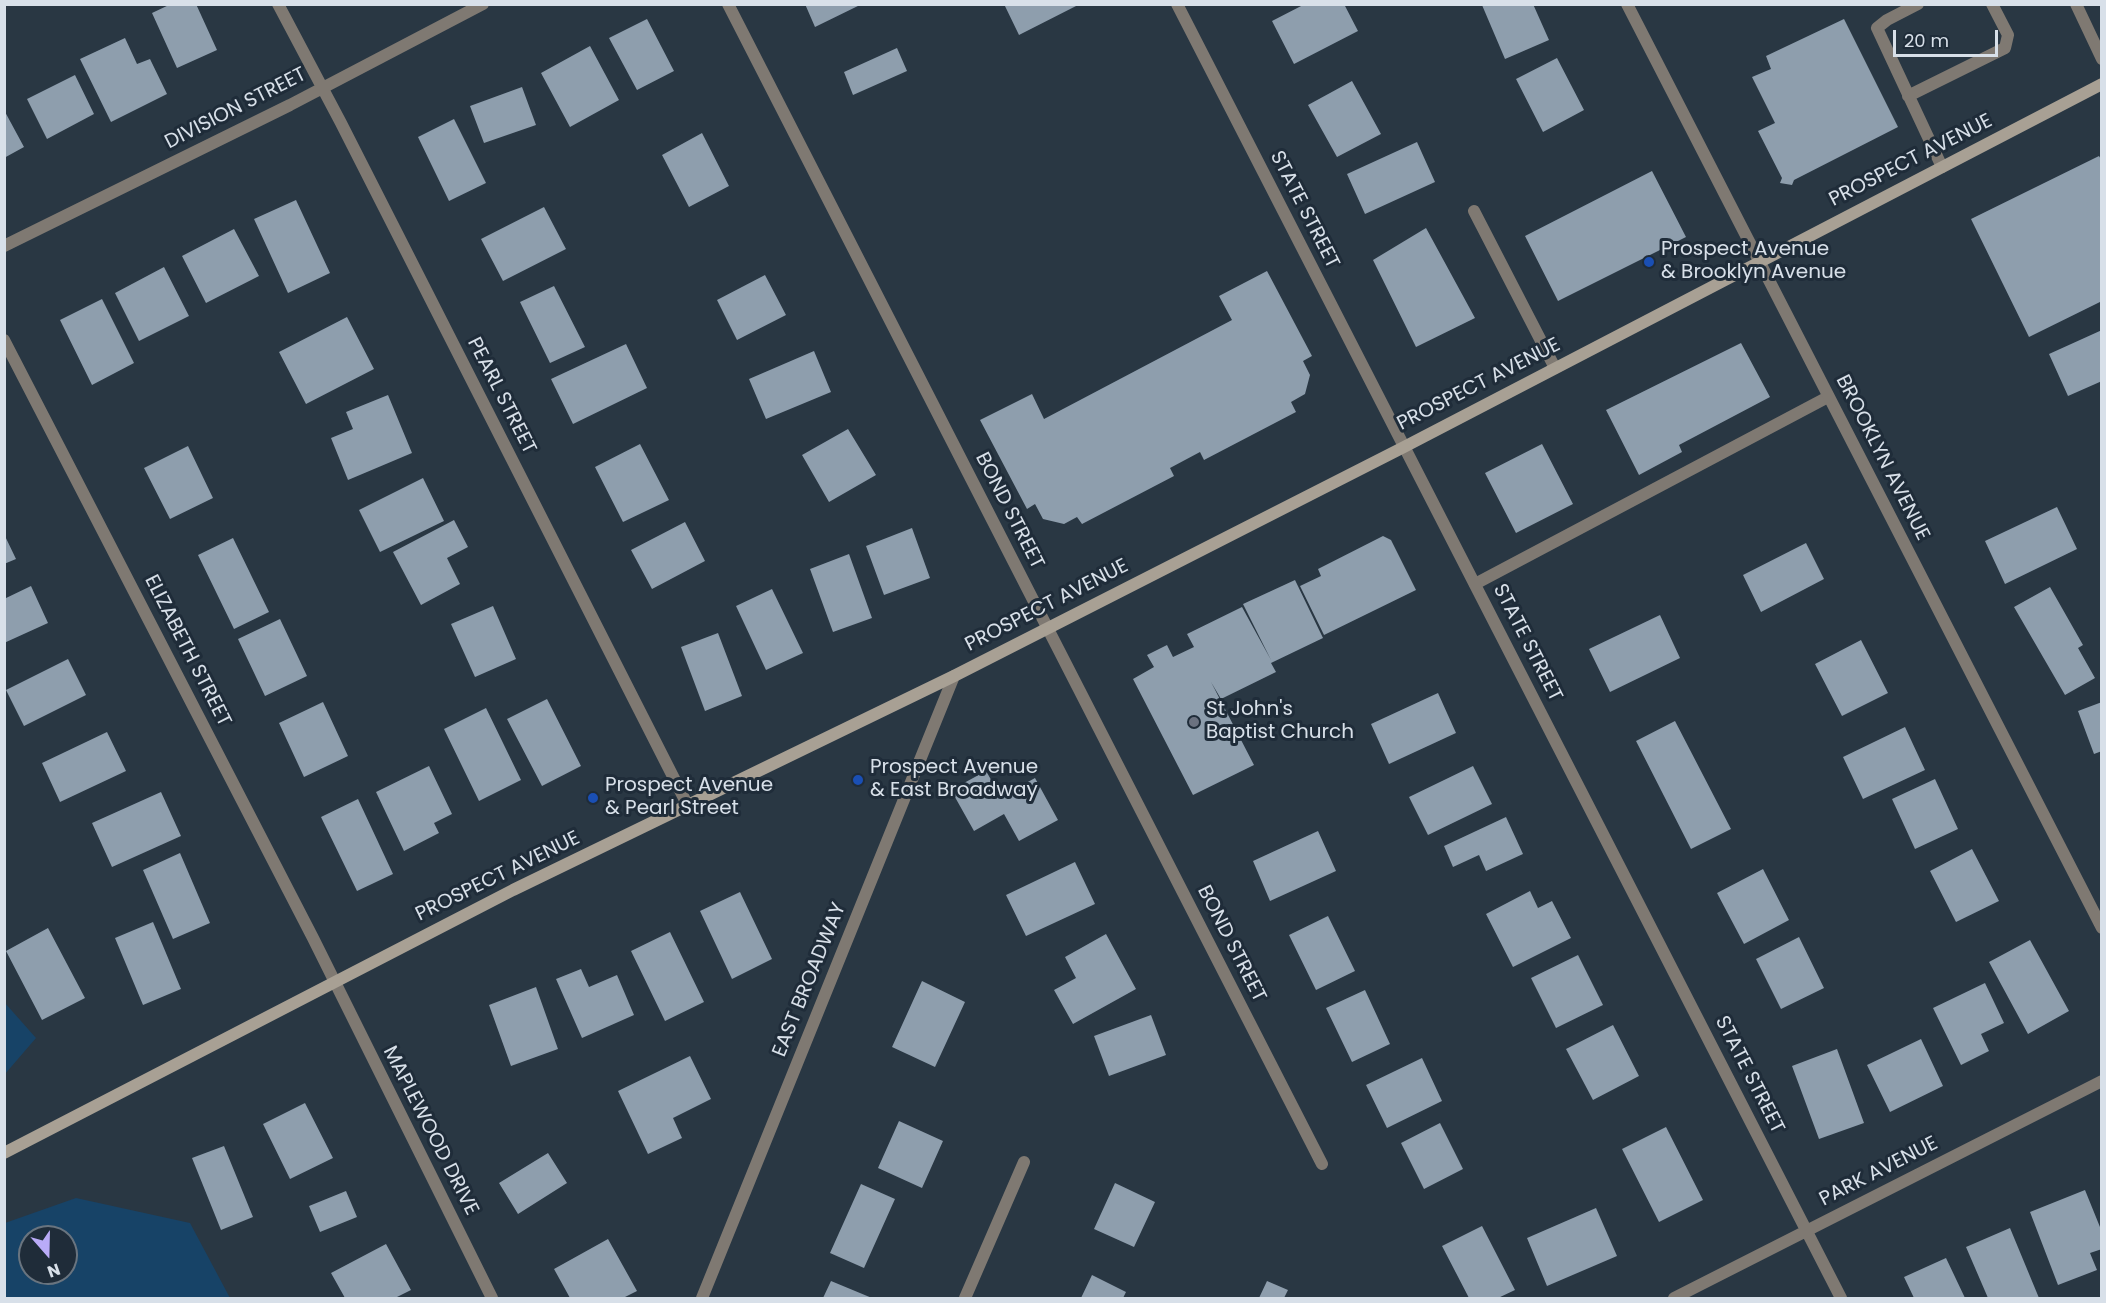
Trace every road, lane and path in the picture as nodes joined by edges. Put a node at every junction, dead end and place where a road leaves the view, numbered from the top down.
1 (278, 4) edge
2 (483, 4) edge
3 (728, 4) edge
4 (1177, 4) edge
5 (1627, 4) edge
6 (1918, 4) edge
7 (1992, 4) edge
8 (2076, 4) edge
9 (2102, 59) edge
10 (2102, 84) edge
11 (322, 88) junction
12 (1908, 96) junction
13 (1942, 167) junction
14 (1474, 211) dead end
15 (4, 246) edge
16 (1759, 262) junction
17 (4, 340) edge
18 (1555, 368) junction
19 (1828, 397) junction
20 (1404, 447) junction
21 (1475, 584) junction
22 (1046, 628) junction
23 (954, 676) junction
24 (688, 806) junction
25 (2102, 928) edge
26 (334, 981) junction
27 (2102, 1081) edge
28 (4, 1153) edge
29 (1024, 1162) dead end
30 (1322, 1164) dead end
31 (1807, 1231) junction
32 (492, 1299) edge
33 (702, 1299) edge
34 (965, 1299) edge
35 (1674, 1299) edge
36 (1841, 1299) edge

1 - 11 street, PEARL STREET
2 - 11 street, DIVISION STREET
3 - 22 street, BOND STREET
4 - 20 street, STATE STREET
5 - 16 street, BROOKLYN AVENUE
6 - 12 street
7 - 12 street
8 - 9 street
10 - 13 main road, PROSPECT AVENUE
11 - 15 street, DIVISION STREET
11 - 24 street, PEARL STREET
12 - 13 street
13 - 16 main road, PROSPECT AVENUE
14 - 18 street
16 - 18 main road, PROSPECT AVENUE
16 - 19 street, BROOKLYN AVENUE
17 - 26 street, ELIZABETH STREET
18 - 20 main road, PROSPECT AVENUE
19 - 21 street
19 - 25 street, BROOKLYN AVENUE
20 - 21 street, STATE STREET
20 - 22 main road, PROSPECT AVENUE
21 - 31 street, STATE STREET
22 - 23 main road, PROSPECT AVENUE
22 - 30 street, BOND STREET
23 - 24 main road, PROSPECT AVENUE
23 - 33 street, EAST BROADWAY
24 - 26 main road, PROSPECT AVENUE
26 - 28 main road, PROSPECT AVENUE
26 - 32 street, MAPLEWOOD DRIVE
27 - 31 street, PARK AVENUE
29 - 34 street
31 - 35 street, PARK AVENUE
31 - 36 street, STATE STREET

